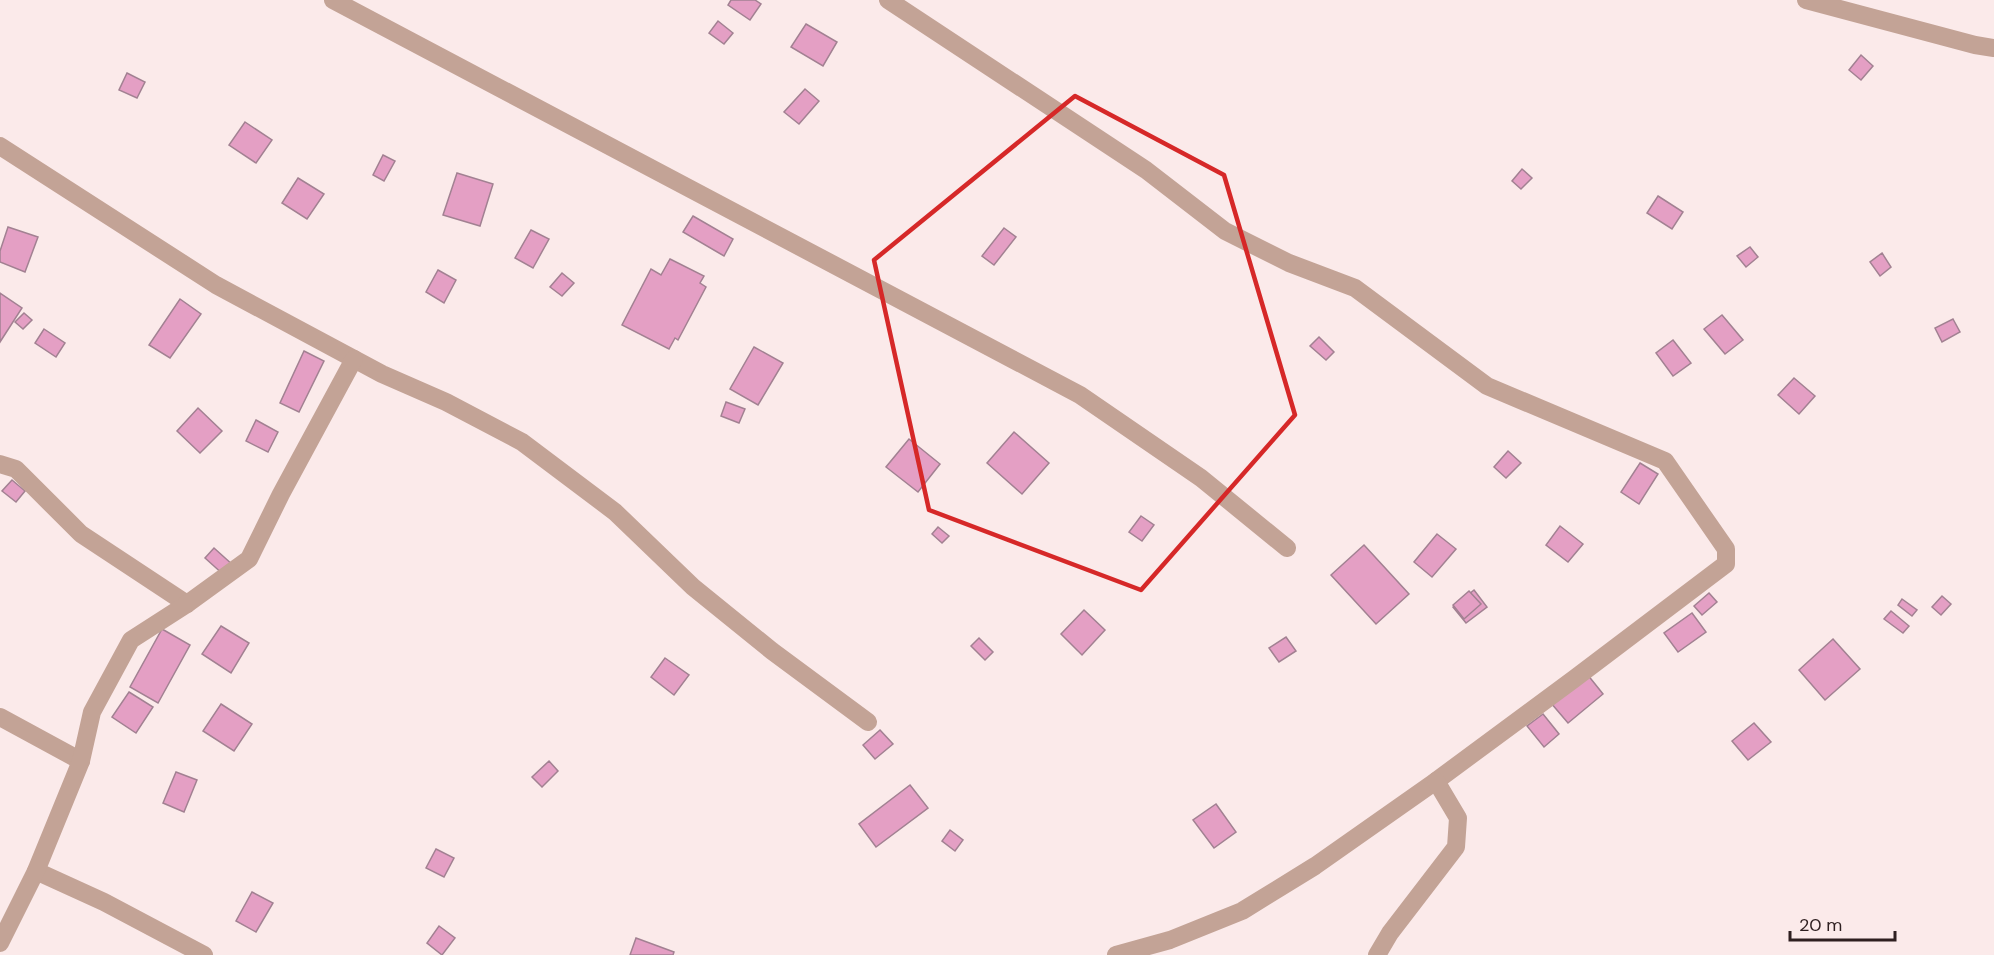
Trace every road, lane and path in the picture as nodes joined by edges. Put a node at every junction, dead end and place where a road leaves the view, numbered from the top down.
1 (333, 0) edge
2 (888, 0) edge
3 (1806, 0) edge
4 (1994, 48) edge
5 (0, 146) edge
6 (354, 359) junction
7 (0, 464) edge
8 (1287, 548) dead end
9 (186, 604) junction
10 (0, 717) edge
11 (868, 722) dead end
12 (81, 761) junction
13 (1436, 781) junction
14 (36, 871) junction
15 (0, 943) edge
16 (204, 955) edge
17 (1116, 955) edge
18 (1377, 955) edge

1 - 8 street
2 - 13 street
3 - 4 street
5 - 6 street
6 - 9 street
6 - 11 street
7 - 9 street
9 - 12 street
10 - 12 street
12 - 14 street
13 - 17 street
13 - 18 street
14 - 15 street
14 - 16 street

